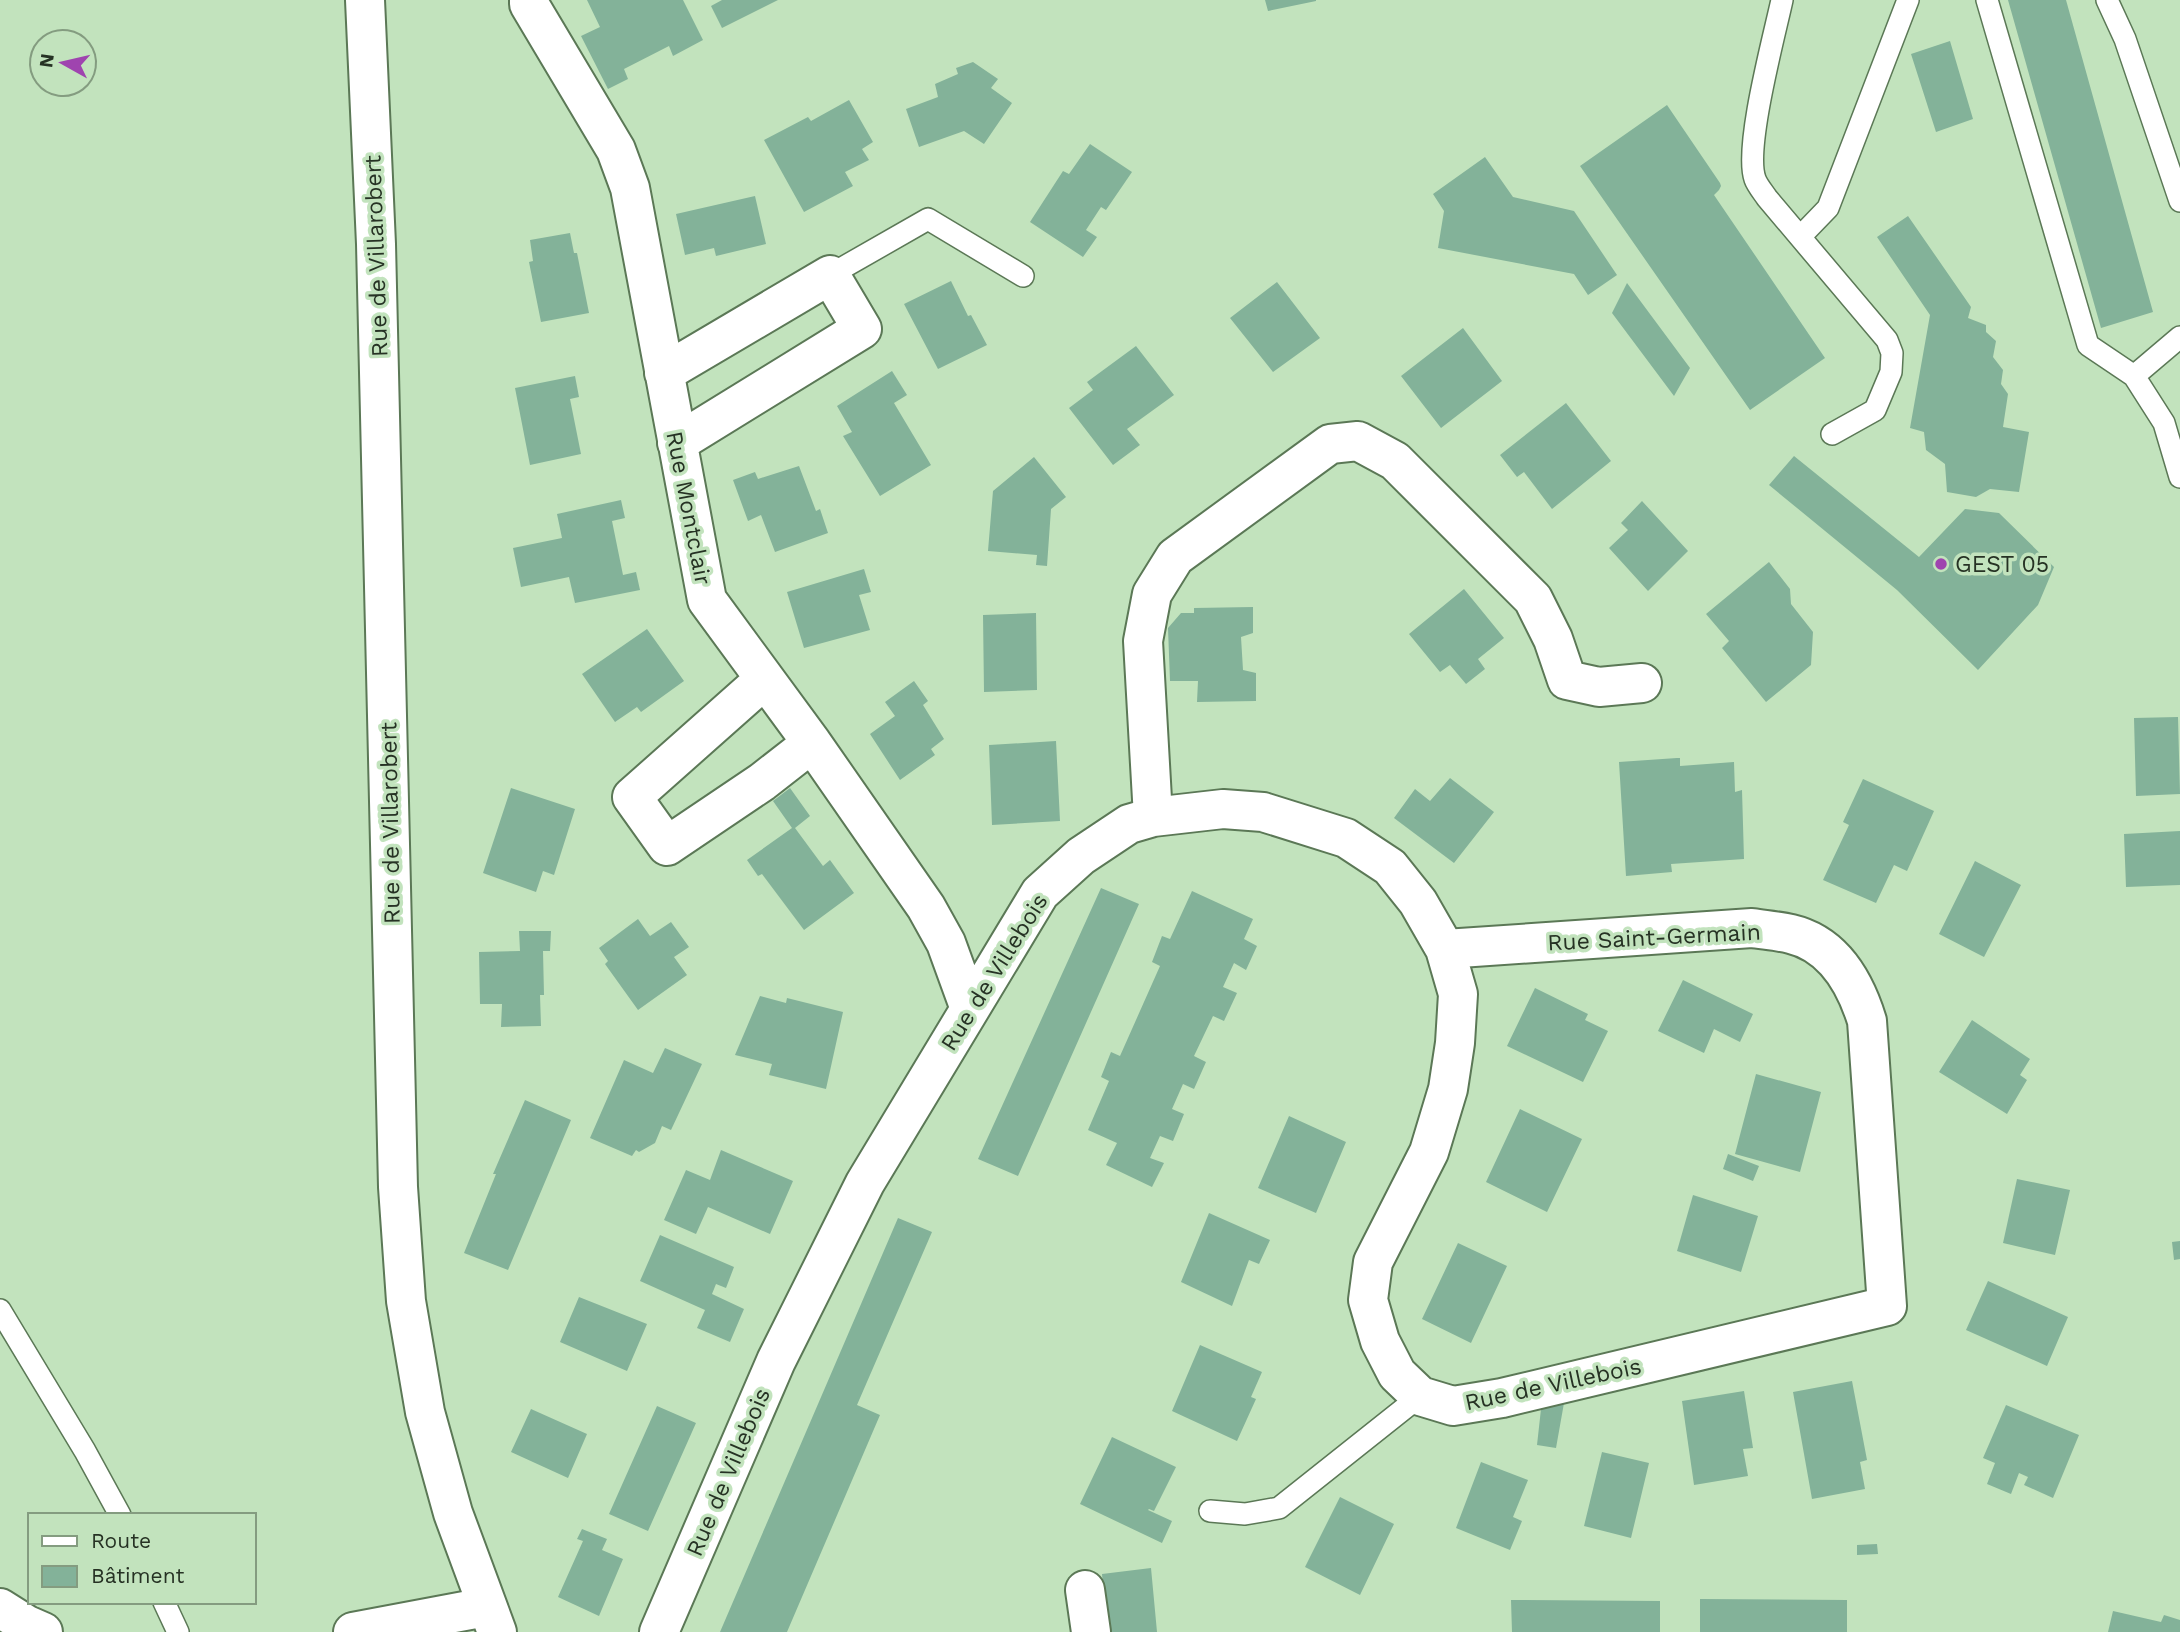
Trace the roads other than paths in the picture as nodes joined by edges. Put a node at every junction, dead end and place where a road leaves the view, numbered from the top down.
1 (365, 0) edge
2 (529, 0) edge
3 (1782, 0) edge
4 (1908, 0) edge
5 (1987, 0) edge
6 (2107, 0) edge
7 (2180, 201) edge
8 (1800, 237) junction
9 (830, 275) junction
10 (1023, 276) dead end
11 (2180, 337) edge
12 (664, 373) junction
13 (2134, 376) junction
14 (2172, 417) edge
15 (1832, 434) dead end
16 (677, 443) junction
17 (2180, 477) edge
18 (765, 679) junction
19 (1642, 683) dead end
20 (812, 743) junction
21 (1153, 817) junction
22 (1445, 949) junction
23 (970, 1009) junction
24 (1887, 1306) joint
25 (0, 1310) edge
26 (1420, 1396) junction
27 (1210, 1511) dead end
28 (119, 1513) edge
29 (1085, 1590) dead end
30 (165, 1604) edge
31 (0, 1608) edge
32 (491, 1620) edge
33 (43, 1632) edge
34 (178, 1632) edge
35 (353, 1632) edge
36 (659, 1632) edge
37 (1091, 1632) edge

1 - 32 street, Rue de Villarobert
2 - 12 street, Rue Montclair
3 - 8 lane
4 - 8 lane
5 - 13 lane
6 - 7 lane
8 - 15 lane
9 - 10 lane
9 - 12 street
9 - 16 street
11 - 13 lane
12 - 16 street, Rue Montclair
13 - 14 lane
14 - 17 lane
16 - 18 street, Rue Montclair
18 - 20 street, Rue Montclair
18 - 20 street
19 - 21 street
20 - 23 street, Rue Montclair
21 - 22 street, Rue de Villebois
21 - 23 street, Rue de Villebois
22 - 24 street, Rue Saint-Germain
22 - 26 street, Rue de Villebois
23 - 36 street, Rue de Villebois
24 - 26 street, Rue de Villebois
25 - 28 lane
26 - 27 lane
29 - 37 street
30 - 34 lane
31 - 33 street
32 - 35 street

